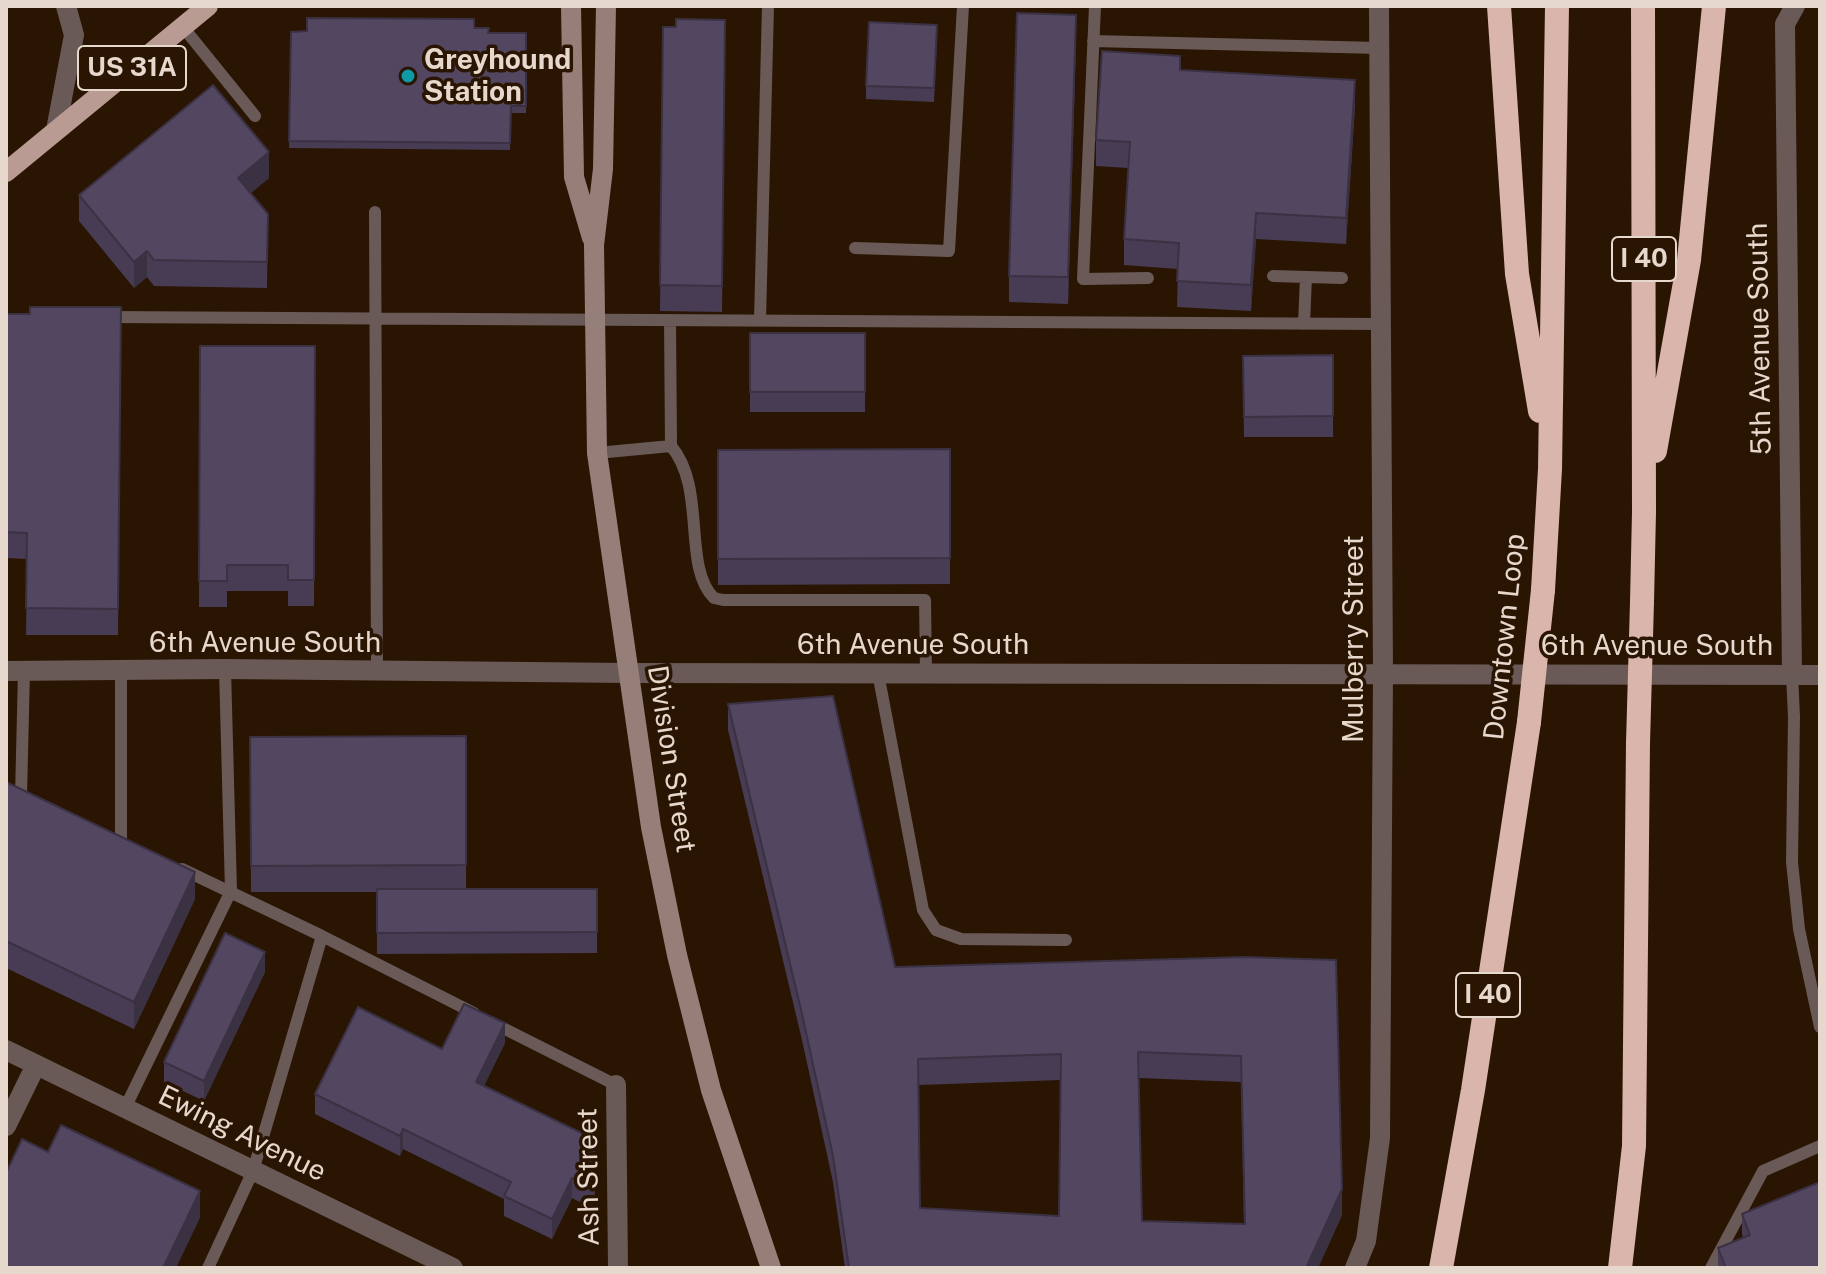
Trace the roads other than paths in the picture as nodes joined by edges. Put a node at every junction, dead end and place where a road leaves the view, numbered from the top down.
1 (66, 6) edge
2 (208, 6) edge
3 (571, 6) edge
4 (606, 6) edge
5 (768, 6) edge
6 (963, 6) edge
7 (1095, 6) edge
8 (1379, 6) edge
9 (1499, 6) edge
10 (1557, 6) edge
11 (1643, 6) edge
12 (1714, 6) edge
13 (1795, 6) edge
14 (183, 27) junction
15 (1093, 41) junction
16 (1379, 48) junction
17 (255, 116) dead end
18 (56, 130) junction
19 (6, 172) edge
20 (375, 212) dead end
21 (594, 245) junction
22 (855, 248) dead end
23 (1273, 276) dead end
24 (1306, 277) junction
25 (1148, 278) dead end
26 (1342, 278) dead end
27 (84, 316) edge
28 (376, 318) junction
29 (595, 319) junction
30 (670, 320) junction
31 (760, 320) junction
32 (1304, 324) junction
33 (1381, 324) junction
34 (671, 446) junction
35 (597, 453) junction
36 (1550, 469) junction
37 (1644, 512) junction
38 (225, 669) junction
39 (377, 670) junction
40 (15, 671) edge
41 (121, 671) junction
42 (629, 673) junction
43 (878, 673) junction
44 (926, 673) junction
45 (1383, 674) junction
46 (1792, 674) junction
47 (1820, 675) edge
48 (6, 789) edge
49 (21, 796) junction
50 (36, 803) edge
51 (107, 835) edge
52 (121, 842) junction
53 (135, 848) edge
54 (176, 867) edge
55 (231, 891) junction
56 (322, 936) junction
57 (1066, 940) dead end
58 (1820, 1027) edge
59 (6, 1050) edge
60 (36, 1065) junction
61 (616, 1085) joint
62 (125, 1108) junction
63 (6, 1126) edge
64 (1820, 1146) edge
65 (253, 1171) junction
66 (1621, 1262) edge
67 (771, 1267) edge
68 (208, 1268) edge
69 (453, 1268) edge
70 (618, 1268) edge
71 (1355, 1268) edge
72 (1441, 1268) edge
73 (1711, 1268) edge

1 - 18 street
2 - 14 main road, US 31A
3 - 21 main road, Division Street
4 - 21 main road, Division Street
5 - 31 lane
6 - 22 lane
7 - 15 lane
8 - 16 street, Mulberry Street
9 - 36 highway
10 - 36 highway, Downtown Loop / I 40
11 - 37 highway, I 40
12 - 37 highway
13 - 46 street, 5th Avenue South
14 - 17 lane
14 - 18 main road, US 31A
15 - 16 lane
15 - 25 lane
16 - 33 street, Mulberry Street
18 - 19 main road, US 31A
20 - 28 lane
21 - 29 main road, Division Street
23 - 24 lane
24 - 26 lane
24 - 32 lane
27 - 28 lane
28 - 29 lane
28 - 39 lane
29 - 30 lane
29 - 35 main road, Division Street
30 - 31 lane
30 - 34 lane
31 - 32 lane
32 - 33 lane
33 - 45 street, Mulberry Street
34 - 35 lane
34 - 44 lane
35 - 42 main road, Division Street
36 - 72 highway, Downtown Loop / I 40, bridge
37 - 66 highway, I 40, bridge
38 - 39 street, 6th Avenue South
38 - 41 street, 6th Avenue South
38 - 55 lane
39 - 42 street, 6th Avenue South
40 - 41 street, 6th Avenue South
40 - 49 lane
41 - 52 lane
42 - 43 street, 6th Avenue South
42 - 67 main road, Division Street
43 - 44 street, 6th Avenue South
43 - 57 lane
44 - 45 street, 6th Avenue South
45 - 46 street, 6th Avenue South
45 - 71 street, Mulberry Street
46 - 47 street, 6th Avenue South
46 - 58 lane
48 - 49 lane
49 - 50 lane
51 - 52 lane
52 - 53 lane
54 - 55 lane
55 - 56 lane
55 - 62 lane
56 - 61 lane
56 - 65 lane
59 - 60 street, Ewing Avenue
60 - 62 street, Ewing Avenue
60 - 63 street
61 - 70 street, Ash Street
62 - 65 street, Ewing Avenue
64 - 73 lane
65 - 68 lane
65 - 69 street, Ewing Avenue

